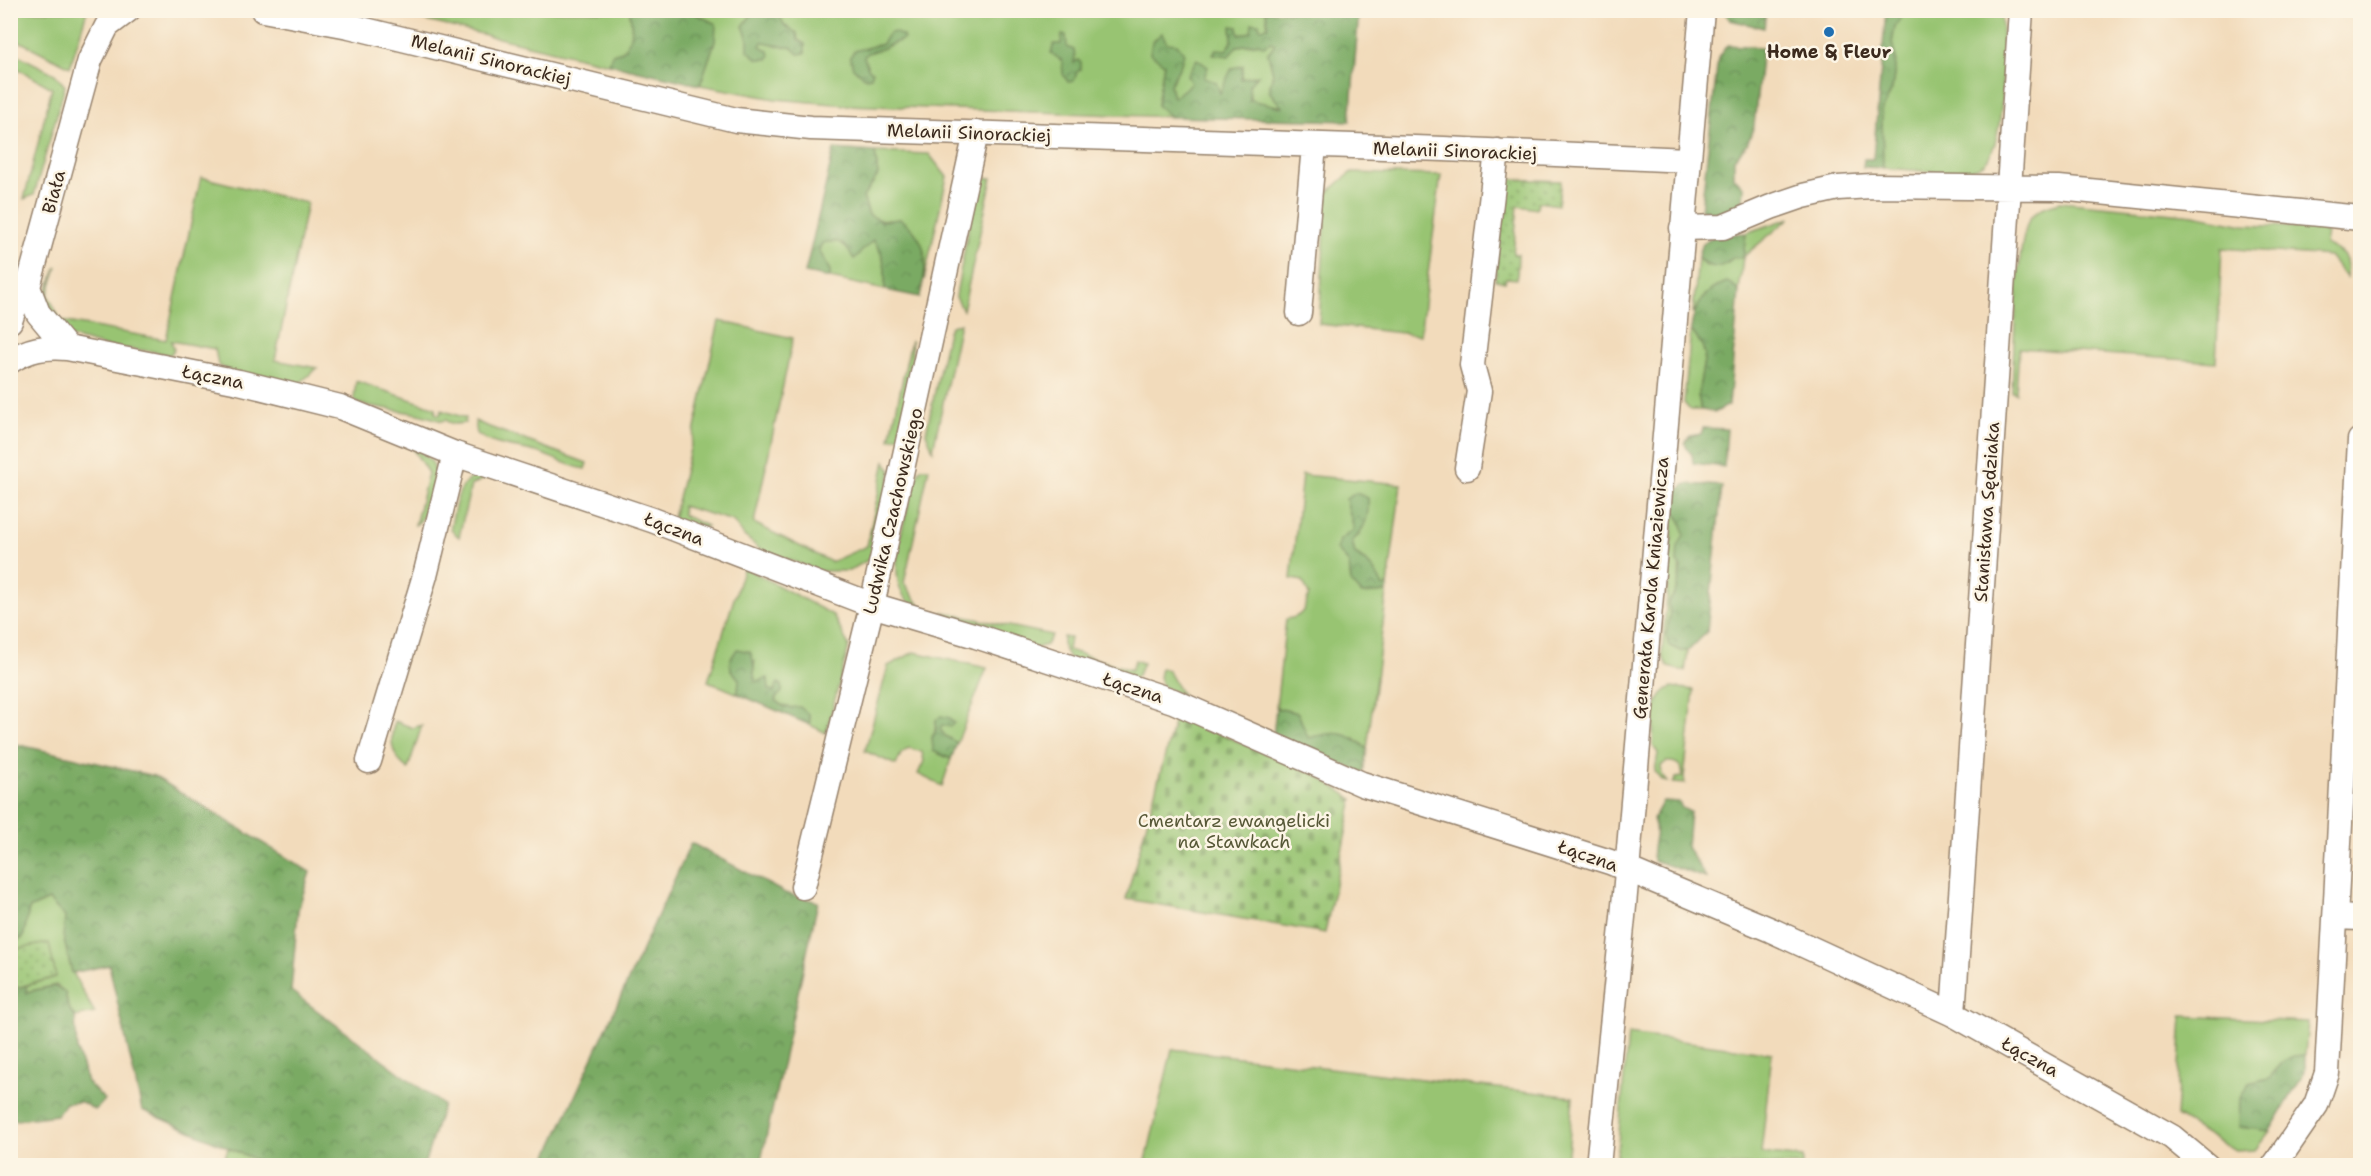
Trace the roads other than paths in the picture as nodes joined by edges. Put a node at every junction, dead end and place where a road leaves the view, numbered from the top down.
1 (128, 10) edge
2 (263, 10) edge
3 (1702, 10) edge
4 (2021, 10) edge
5 (976, 134) junction
6 (1314, 146) junction
7 (1497, 152) junction
8 (1687, 160) junction
9 (2009, 188) junction
10 (2361, 218) edge
11 (1682, 228) junction
12 (28, 287) junction
13 (1299, 313) dead end
14 (10, 321) edge
15 (67, 348) junction
16 (10, 361) edge
17 (2361, 440) edge
18 (455, 454) junction
19 (1467, 468) dead end
20 (872, 605) junction
21 (369, 761) dead end
22 (1626, 870) junction
23 (803, 887) dead end
24 (2335, 916) junction
25 (2361, 918) edge
26 (1953, 1014) junction
27 (1598, 1166) edge
28 (2207, 1166) edge
29 (2274, 1166) edge

1 - 12 street, Biała
2 - 5 street, Melanii Sinorackiej
3 - 8 street, Generała Karola Kniaziewicza
4 - 9 street, Stanisława Sędziaka
5 - 6 street, Melanii Sinorackiej
5 - 20 street, Ludwika Czachowskiego
6 - 7 street, Melanii Sinorackiej
6 - 13 street
7 - 8 street, Melanii Sinorackiej
7 - 19 street
8 - 11 street, Generała Karola Kniaziewicza
9 - 10 street
9 - 11 street
9 - 26 street, Stanisława Sędziaka
11 - 22 street, Generała Karola Kniaziewicza
12 - 14 street, Biała
12 - 15 street
15 - 16 street, Łączna
15 - 18 street, Łączna
17 - 24 street
18 - 20 street, Łączna
18 - 21 street
20 - 22 street, Łączna
20 - 23 street, Ludwika Czachowskiego
22 - 26 street, Łączna
22 - 27 street, Generała Karola Kniaziewicza
24 - 25 street
24 - 29 street
26 - 28 street, Łączna

